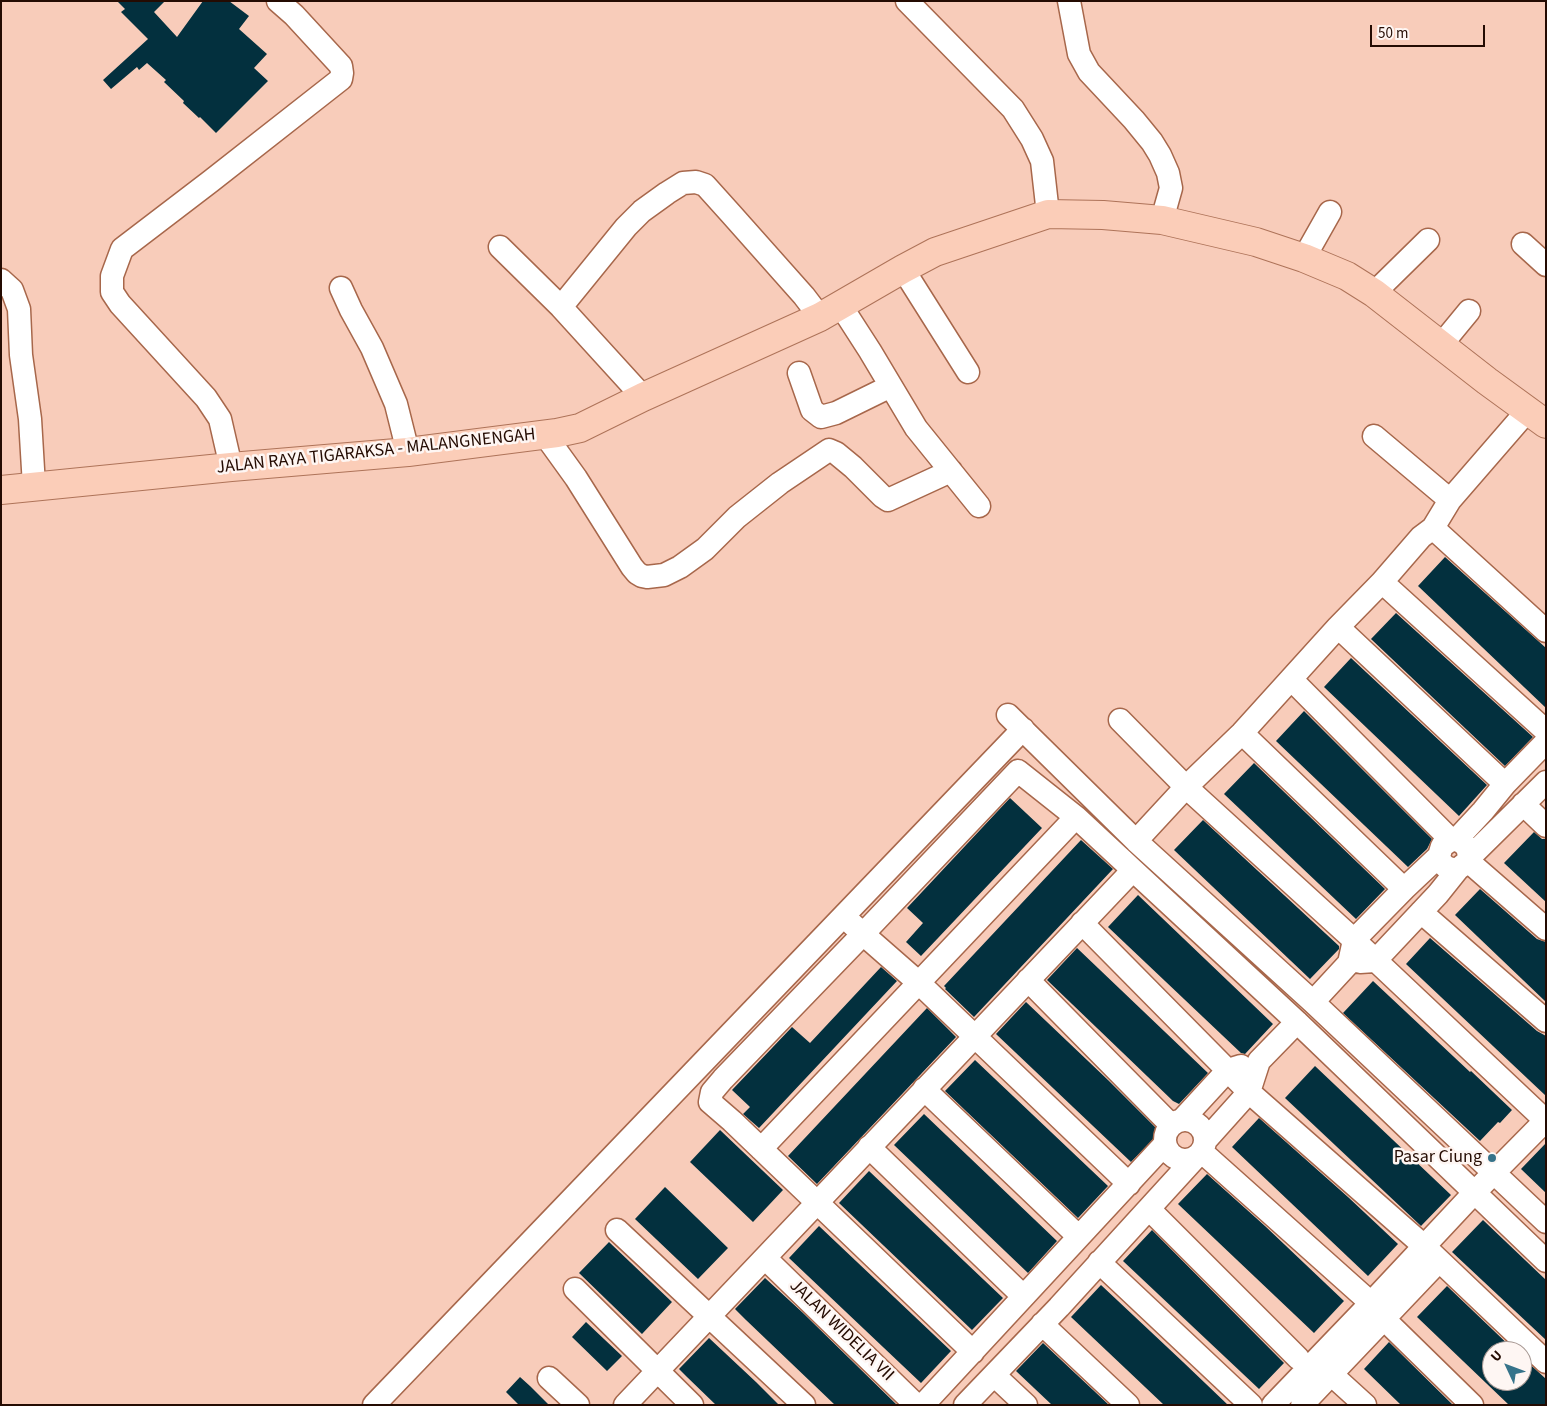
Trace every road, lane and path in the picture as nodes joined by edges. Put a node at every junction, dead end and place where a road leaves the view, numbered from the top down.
1 (278, 1) edge
2 (907, 1) edge
3 (1069, 1) edge
4 (1330, 212) dead end
5 (1048, 214) junction
6 (1162, 220) junction
7 (1428, 240) dead end
8 (1523, 244) dead end
9 (500, 247) dead end
10 (1304, 258) junction
11 (1546, 265) edge
12 (903, 269) junction
13 (1, 280) edge
14 (342, 288) dead end
15 (1374, 294) junction
16 (561, 308) junction
17 (830, 311) junction
18 (1468, 311) dead end
19 (1442, 345) junction
20 (968, 372) dead end
21 (799, 374) dead end
22 (891, 386) junction
23 (643, 397) junction
24 (1537, 417) edge
25 (545, 434) junction
26 (1374, 436) dead end
27 (408, 452) junction
28 (231, 467) junction
29 (951, 471) junction
30 (34, 486) junction
31 (1, 490) edge
32 (1450, 500) junction
33 (979, 506) dead end
34 (1433, 528) junction
35 (1382, 582) junction
36 (1338, 627) junction
37 (1546, 632) edge
38 (1292, 679) junction
39 (1120, 720) dead end
40 (1546, 731) edge
41 (1242, 733) junction
42 (1546, 742) edge
43 (1546, 782) edge
44 (1505, 784) junction
45 (1186, 787) junction
46 (1523, 804) junction
47 (1076, 818) junction
48 (1546, 826) edge
49 (1136, 841) junction
50 (1457, 854) junction
51 (1133, 870) junction
52 (1404, 889) junction
53 (1421, 912) junction
54 (844, 916) junction
55 (1082, 924) junction
56 (1546, 929) edge
57 (863, 934) junction
58 (1354, 940) junction
59 (1375, 961) junction
60 (1349, 963) junction
61 (1028, 980) junction
62 (919, 983) junction
63 (1313, 1002) junction
64 (1546, 1021) edge
65 (1297, 1022) junction
66 (975, 1036) junction
67 (1259, 1061) junction
68 (1228, 1070) junction
69 (924, 1089) junction
70 (1249, 1092) junction
71 (1546, 1120) edge
72 (1173, 1130) junction
73 (870, 1147) junction
74 (761, 1149) junction
75 (1201, 1150) junction
76 (1494, 1172) junction
77 (1129, 1184) junction
78 (1474, 1193) junction
79 (817, 1202) junction
80 (1149, 1209) junction
81 (1546, 1222) edge
82 (617, 1230) dead end
83 (1078, 1236) junction
84 (1425, 1249) junction
85 (764, 1258) junction
86 (1546, 1261) edge
87 (1099, 1262) junction
88 (575, 1289) dead end
89 (1024, 1295) junction
90 (1372, 1305) junction
91 (1059, 1307) junction
92 (709, 1316) junction
93 (1039, 1327) junction
94 (973, 1352) junction
95 (1313, 1361) junction
96 (1546, 1362) edge
97 (657, 1371) junction
98 (994, 1375) junction
99 (549, 1378) dead end
100 (374, 1405) edge
101 (578, 1405) edge
102 (625, 1405) edge
103 (692, 1405) edge
104 (804, 1405) edge
105 (916, 1405) edge
106 (923, 1405) edge
107 (965, 1405) edge
108 (1026, 1405) edge
109 (1128, 1405) edge
110 (1251, 1405) edge
111 (1255, 1405) edge
112 (1273, 1405) edge
113 (1302, 1405) edge
114 (1365, 1405) edge
115 (1472, 1405) edge

1 - 28 street
2 - 5 street
3 - 6 street
4 - 10 street
5 - 6 main road, JALAN RAYA TIGARAKSA - MALANGNENGAH
5 - 12 main road, JALAN RAYA TIGARAKSA - MALANGNENGAH
6 - 10 main road, JALAN RAYA TIGARAKSA - MALANGNENGAH
7 - 15 street
8 - 11 street
9 - 16 street
10 - 15 main road, JALAN RAYA TIGARAKSA - MALANGNENGAH
12 - 17 main road, JALAN RAYA TIGARAKSA - MALANGNENGAH
12 - 20 street
13 - 30 street
14 - 27 street
15 - 19 main road, JALAN RAYA TIGARAKSA - MALANGNENGAH
16 - 17 street
16 - 23 street
17 - 22 street
17 - 23 main road, JALAN RAYA TIGARAKSA - MALANGNENGAH
18 - 19 street
19 - 24 main road, JALAN RAYA TIGARAKSA - MALANGNENGAH
21 - 22 street
22 - 29 street
23 - 25 main road, JALAN RAYA TIGARAKSA - MALANGNENGAH
24 - 32 street
25 - 27 main road, JALAN RAYA TIGARAKSA - MALANGNENGAH
25 - 29 street
26 - 32 street
27 - 28 main road, JALAN RAYA TIGARAKSA - MALANGNENGAH
28 - 30 main road, JALAN RAYA TIGARAKSA - MALANGNENGAH
29 - 33 street
30 - 31 main road, JALAN RAYA TIGARAKSA - MALANGNENGAH
32 - 34 street
34 - 35 street
34 - 37 street
35 - 36 street
35 - 40 street
36 - 38 street
36 - 44 street
38 - 41 street
38 - 50 street
39 - 45 street
41 - 45 street
41 - 52 street
42 - 44 street
43 - 46 street
44 - 50 street
45 - 49 street
45 - 58 street
46 - 48 street
46 - 50 street
47 - 51 street
47 - 57 street
47 - 62 street
49 - 54 street
49 - 63 street
50 - 52 street
50 - 53 street
50 - 56 street
51 - 55 street
51 - 65 street
52 - 58 street
53 - 59 street
53 - 64 street
54 - 57 street
54 - 100 street
55 - 61 street
55 - 68 street
57 - 62 street
57 - 74 street
58 - 59 street
58 - 60 street
59 - 60 street
59 - 71 street
60 - 63 street
61 - 66 street
61 - 72 street
62 - 66 street
62 - 74 street
63 - 76 street
65 - 67 street
65 - 78 street
66 - 69 street
66 - 77 street
67 - 68 street
67 - 70 street
68 - 70 street
68 - 72 street
69 - 73 street
69 - 83 street
70 - 75 street
70 - 84 street
71 - 76 street
72 - 75 street
72 - 75 street
72 - 77 street
73 - 79 street
73 - 89 street
74 - 79 street
75 - 80 street
75 - 90 street
76 - 78 street
76 - 81 street
77 - 83 street
78 - 84 street
78 - 86 street
79 - 85 street
79 - 94 street
80 - 87 street
80 - 95 street
82 - 92 street
83 - 89 street
84 - 90 street
84 - 96 street
85 - 92 street
85 - 105 street, JALAN WIDELIA VII
87 - 91 street
87 - 110 street
88 - 97 street
89 - 91 street
89 - 93 street
89 - 94 street
90 - 95 street
90 - 115 street
91 - 93 street
92 - 97 street
92 - 104 street
93 - 98 street
93 - 109 street
94 - 106 street
95 - 111 street
95 - 112 street
95 - 113 street
95 - 114 street
97 - 102 street
97 - 103 street
98 - 107 street
98 - 108 street
99 - 101 street

